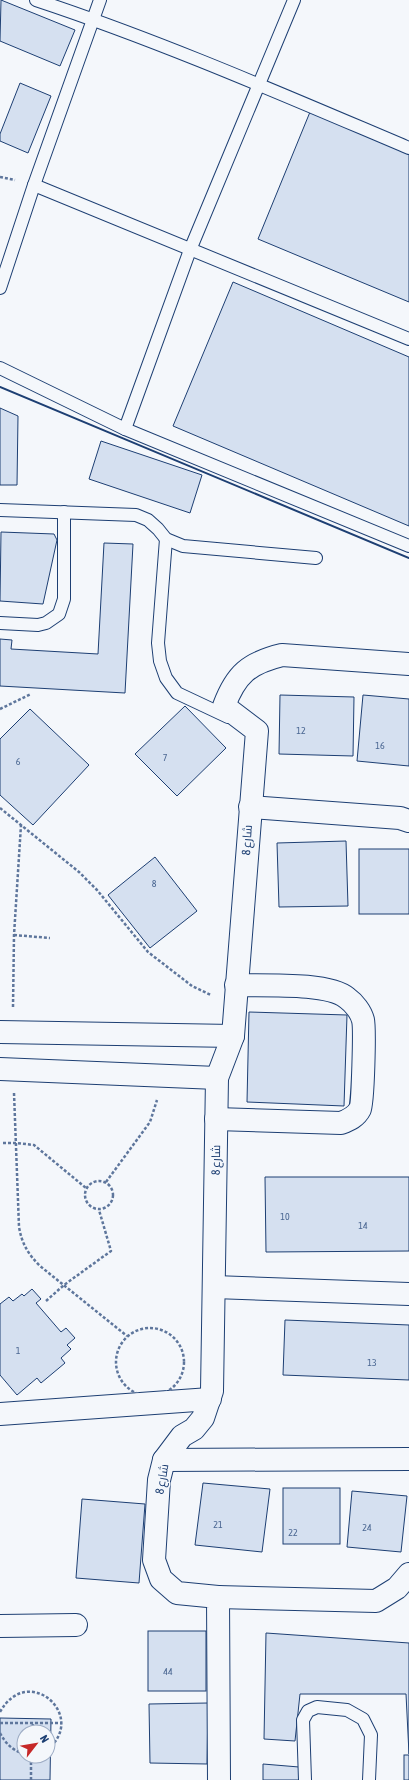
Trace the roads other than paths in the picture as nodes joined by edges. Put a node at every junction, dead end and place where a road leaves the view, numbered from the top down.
1 (36, 0) edge
2 (100, 0) edge
3 (294, 0) edge
4 (92, 18) junction
5 (258, 85) junction
6 (409, 148) edge
7 (34, 185) junction
8 (190, 250) junction
9 (0, 288) edge
10 (409, 339) edge
11 (0, 368) edge
12 (125, 429) junction
13 (0, 510) edge
14 (64, 512) junction
15 (166, 540) junction
16 (409, 546) edge
17 (316, 558) dead end
18 (0, 623) edge
19 (409, 664) edge
20 (257, 731) junction
21 (250, 807) junction
22 (409, 822) edge
23 (236, 984) junction
24 (6, 1032) edge
25 (233, 1036) junction
26 (6, 1069) edge
27 (217, 1078) junction
28 (216, 1119) junction
29 (214, 1287) junction
30 (409, 1294) edge
31 (210, 1399) junction
32 (0, 1414) edge
33 (409, 1459) edge
34 (164, 1460) junction
35 (409, 1574) edge
36 (218, 1597) junction
37 (0, 1626) edge
38 (76, 1626) dead end
39 (219, 1780) edge
40 (305, 1780) edge
41 (369, 1780) edge

1 - 4 lane
2 - 4 lane
3 - 5 lane
4 - 5 lane
4 - 7 lane
5 - 6 lane
5 - 8 lane
7 - 8 lane
7 - 9 lane
8 - 10 lane
8 - 12 lane
11 - 12 lane
12 - 16 lane
13 - 14 lane
14 - 15 lane
14 - 18 lane
15 - 17 lane
15 - 20 lane
19 - 20 street
20 - 21 street, شارع 8
21 - 22 street
21 - 23 street, شارع 8
23 - 25 street, شارع 8
23 - 28 street
24 - 25 street
25 - 27 street, شارع 8
26 - 27 street
27 - 28 street, شارع 8
28 - 29 street, شارع 8
29 - 30 street
29 - 31 street, شارع 8
31 - 32 street
31 - 34 street, شارع 8
33 - 34 street
34 - 36 street, شارع 8
35 - 36 street, شارع 8
36 - 39 street
37 - 38 street
40 - 41 lane

